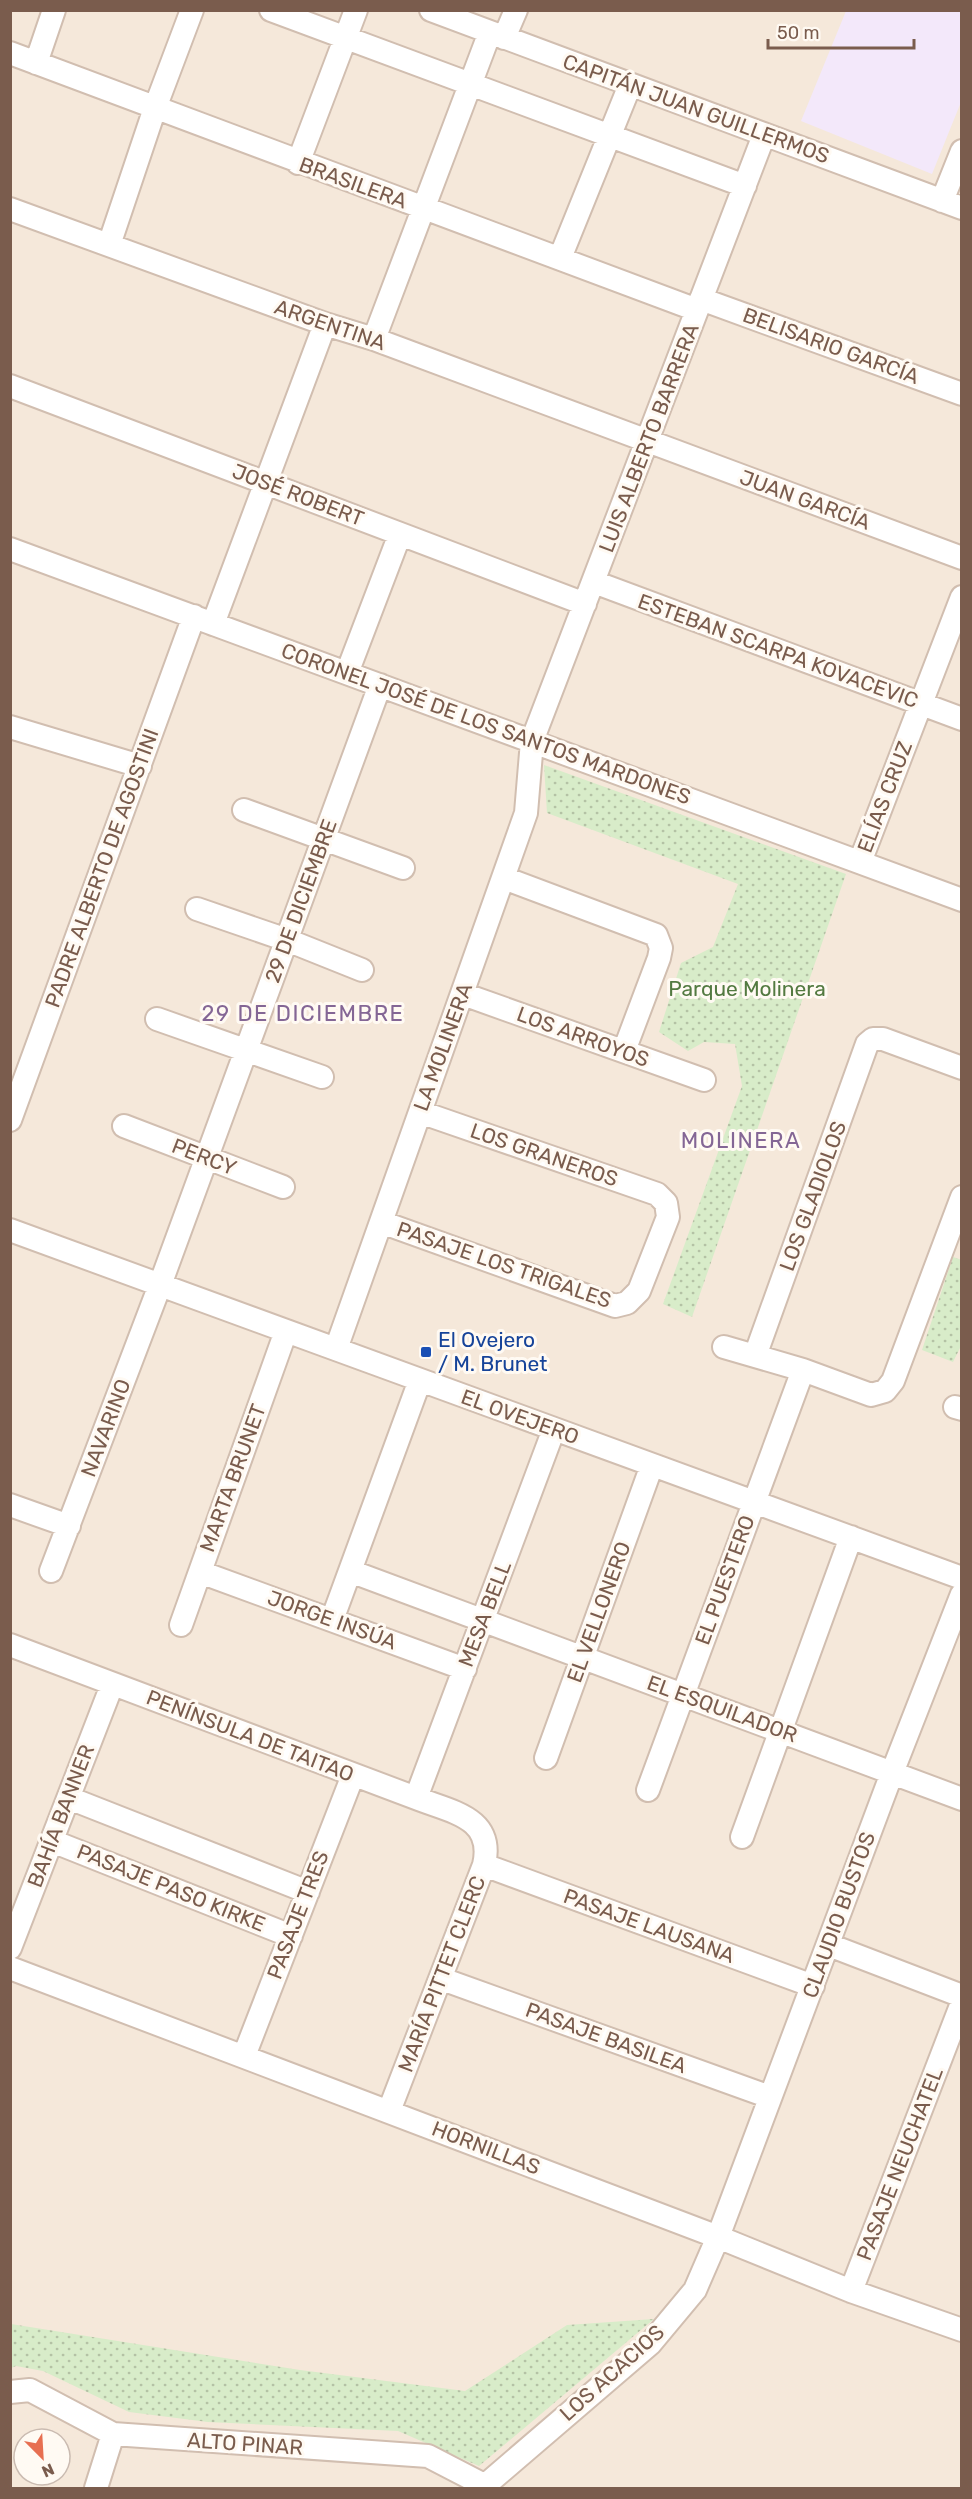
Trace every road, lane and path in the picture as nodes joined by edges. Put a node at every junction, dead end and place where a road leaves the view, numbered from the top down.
1 (54, 10) edge
2 (192, 10) edge
3 (271, 10) edge
4 (356, 10) edge
5 (431, 10) edge
6 (516, 10) edge
7 (497, 35) junction
8 (345, 38) junction
9 (10, 53) edge
10 (36, 63) junction
11 (470, 84) junction
12 (630, 85) junction
13 (155, 108) junction
14 (764, 135) junction
15 (610, 136) junction
16 (962, 151) edge
17 (298, 163) junction
18 (744, 186) junction
19 (952, 205) edge
20 (423, 208) junction
21 (10, 209) edge
22 (109, 245) junction
23 (560, 258) junction
24 (699, 305) junction
25 (325, 324) junction
26 (374, 339) junction
27 (10, 387) edge
28 (962, 394) edge
29 (648, 442) junction
30 (265, 483) junction
31 (400, 534) junction
32 (10, 549) edge
33 (962, 558) edge
34 (594, 582) junction
35 (962, 597) edge
36 (585, 604) junction
37 (204, 620) junction
38 (347, 673) junction
39 (380, 685) junction
40 (921, 704) junction
41 (962, 719) edge
42 (11, 730) edge
43 (532, 741) junction
44 (140, 766) junction
45 (244, 810) dead end
46 (324, 839) junction
47 (860, 862) junction
48 (402, 868) dead end
49 (504, 878) junction
50 (962, 900) edge
51 (197, 909) dead end
52 (287, 940) junction
53 (362, 970) dead end
54 (463, 994) junction
55 (157, 1019) dead end
56 (246, 1051) junction
57 (624, 1052) junction
58 (20, 1065) edge
59 (962, 1068) edge
60 (322, 1077) dead end
61 (704, 1080) dead end
62 (420, 1112) junction
63 (10, 1120) edge
64 (124, 1126) dead end
65 (207, 1159) junction
66 (283, 1187) dead end
67 (962, 1197) edge
68 (381, 1222) junction
69 (11, 1231) edge
70 (160, 1285) junction
71 (627, 1303) joint
72 (286, 1331) junction
73 (724, 1347) dead end
74 (336, 1349) junction
75 (756, 1356) junction
76 (803, 1370) junction
77 (420, 1380) junction
78 (554, 1429) junction
79 (652, 1466) junction
80 (754, 1502) junction
81 (10, 1505) edge
82 (69, 1526) junction
83 (851, 1538) junction
84 (51, 1571) dead end
85 (350, 1571) junction
86 (200, 1572) junction
87 (962, 1578) edge
88 (962, 1593) edge
89 (332, 1620) junction
90 (483, 1620) junction
91 (181, 1625) dead end
92 (10, 1646) edge
93 (583, 1657) junction
94 (465, 1669) junction
95 (112, 1685) junction
96 (683, 1695) junction
97 (781, 1731) junction
98 (546, 1758) dead end
99 (892, 1773) junction
100 (353, 1775) junction
101 (648, 1790) dead end
102 (69, 1798) junction
103 (416, 1798) junction
104 (962, 1799) edge
105 (483, 1835) joint
106 (742, 1838) dead end
107 (52, 1841) junction
108 (484, 1865) junction
109 (308, 1892) junction
110 (291, 1936) junction
111 (829, 1945) junction
112 (10, 1948) edge
113 (10, 1968) edge
114 (442, 1979) junction
115 (813, 1986) junction
116 (962, 1996) edge
117 (962, 2003) edge
118 (244, 2056) junction
119 (770, 2097) junction
120 (389, 2111) junction
121 (718, 2237) junction
122 (851, 2291) junction
123 (962, 2330) edge
124 (10, 2392) edge
125 (113, 2434) junction
126 (483, 2487) edge
127 (96, 2488) edge

1 - 10 street
2 - 13 street
3 - 8 street
4 - 8 street
5 - 7 street, CAPITÁN JUAN GUILLERMOS
6 - 7 street
7 - 11 street
7 - 12 street, CAPITÁN JUAN GUILLERMOS
8 - 11 street
8 - 17 street
9 - 10 street, BRASILERA
10 - 13 street, BRASILERA
11 - 15 street
11 - 20 street
12 - 14 street, CAPITÁN JUAN GUILLERMOS
12 - 15 street
13 - 17 street, BRASILERA
13 - 22 street
14 - 18 street, LUIS ALBERTO BARRERA
14 - 19 street, CAPITÁN JUAN GUILLERMOS
15 - 18 street
15 - 23 street
16 - 19 street
17 - 20 street, BRASILERA
18 - 24 street, LUIS ALBERTO BARRERA
20 - 23 street, BRASILERA
20 - 26 street
21 - 22 street, ARGENTINA
22 - 25 street, ARGENTINA
23 - 24 street, BRASILERA
24 - 28 street, BELISARIO GARCÍA
24 - 29 street, LUIS ALBERTO BARRERA
25 - 26 street, ARGENTINA
25 - 30 street, PADRE ALBERTO DE AGOSTINI
26 - 29 street, ARGENTINA
27 - 30 street, JOSÉ ROBERT
29 - 33 street, JUAN GARCÍA
29 - 34 street, LUIS ALBERTO BARRERA
30 - 31 street, JOSÉ ROBERT
30 - 37 street, PADRE ALBERTO DE AGOSTINI
31 - 36 street, JOSÉ ROBERT
31 - 38 street
32 - 37 street, CORONEL JOSÉ DE LOS SANTOS MARDONES
34 - 36 street, LUIS ALBERTO BARRERA
34 - 40 street, ESTEBAN SCARPA KOVACEVIC
35 - 40 street, ELÍAS CRUZ
36 - 43 street, LUIS ALBERTO BARRERA
37 - 38 street, CORONEL JOSÉ DE LOS SANTOS MARDONES
37 - 44 street, PADRE ALBERTO DE AGOSTINI
38 - 39 street, CORONEL JOSÉ DE LOS SANTOS MARDONES
39 - 43 street, CORONEL JOSÉ DE LOS SANTOS MARDONES
39 - 46 street, 29 DE DICIEMBRE
40 - 41 street, ESTEBAN SCARPA KOVACEVIC
40 - 47 street, ELÍAS CRUZ
42 - 44 street
43 - 47 street, CORONEL JOSÉ DE LOS SANTOS MARDONES
43 - 49 street, LA MOLINERA
44 - 58 street, PADRE ALBERTO DE AGOSTINI
45 - 46 street
46 - 48 street
46 - 52 street, 29 DE DICIEMBRE
47 - 50 street, CORONEL JOSÉ DE LOS SANTOS MARDONES
49 - 54 street, LA MOLINERA
49 - 57 street
51 - 52 street
52 - 53 street
52 - 56 street, 29 DE DICIEMBRE
54 - 57 street, LOS ARROYOS
54 - 62 street, LA MOLINERA
55 - 56 street
56 - 60 street
56 - 65 street, 29 DE DICIEMBRE
57 - 61 street, LOS ARROYOS
58 - 63 street, PADRE ALBERTO DE AGOSTINI
59 - 75 street, LOS GLADIOLOS
62 - 68 street, LA MOLINERA
62 - 71 street, LOS GRANEROS
64 - 65 street, PERCY
65 - 66 street, PERCY
65 - 70 street, 29 DE DICIEMBRE
67 - 76 street
68 - 71 street, PASAJE LOS TRIGALES
68 - 74 street, LA MOLINERA
69 - 70 street, EL OVEJERO
70 - 72 street, EL OVEJERO
70 - 82 street, NAVARINO
72 - 74 street, EL OVEJERO
72 - 86 street, MARTA BRUNET
73 - 75 street
74 - 77 street, EL OVEJERO
75 - 76 street
76 - 80 street, EL PUESTERO
77 - 78 street, EL OVEJERO
77 - 85 street
78 - 79 street, EL OVEJERO
78 - 90 street, MESA BELL
79 - 80 street, EL OVEJERO
79 - 93 street, EL VELLONERO
80 - 83 street, EL OVEJERO
80 - 96 street, EL PUESTERO
81 - 82 street
82 - 84 street, NAVARINO
83 - 87 street, EL OVEJERO
83 - 97 street
85 - 89 street
85 - 90 street, EL ESQUILADOR
86 - 89 street, JORGE INSÚA
86 - 91 street, MARTA BRUNET
88 - 99 street, CLAUDIO BUSTOS
89 - 94 street, JORGE INSÚA
90 - 93 street, EL ESQUILADOR
90 - 94 street, MESA BELL
92 - 95 street, PENÍNSULA DE TAITAO
93 - 96 street, EL ESQUILADOR
93 - 98 street, EL VELLONERO
94 - 103 street, MESA BELL
95 - 100 street, PENÍNSULA DE TAITAO
95 - 102 street, BAHÍA BANNER
96 - 97 street, EL ESQUILADOR
96 - 101 street, EL PUESTERO
97 - 99 street, EL ESQUILADOR
97 - 106 street
99 - 104 street, EL ESQUILADOR
99 - 111 street, CLAUDIO BUSTOS
100 - 103 street, PENÍNSULA DE TAITAO
100 - 109 street, PASAJE TRES
102 - 107 street, BAHÍA BANNER
102 - 109 street
103 - 105 street, PENÍNSULA DE TAITAO
105 - 108 street, MARÍA PITTET CLERC
107 - 110 street, PASAJE PASO KIRKE
107 - 112 street, BAHÍA BANNER
108 - 114 street, MARÍA PITTET CLERC
108 - 115 street, PASAJE LAUSANA
109 - 110 street, PASAJE TRES
110 - 118 street, PASAJE TRES
111 - 115 street, CLAUDIO BUSTOS
111 - 116 street
113 - 118 street, HORNILLAS
114 - 119 street, PASAJE BASILEA
114 - 120 street, MARÍA PITTET CLERC
115 - 119 street, CLAUDIO BUSTOS
117 - 122 street, PASAJE NEUCHATEL
118 - 120 street, HORNILLAS
119 - 121 street, CLAUDIO BUSTOS
120 - 121 street, HORNILLAS
121 - 122 street, HORNILLAS
121 - 126 street, LOS ACACIOS
122 - 123 street, HORNILLAS
124 - 125 street, ALTO PINAR
125 - 126 street, ALTO PINAR
125 - 127 street

